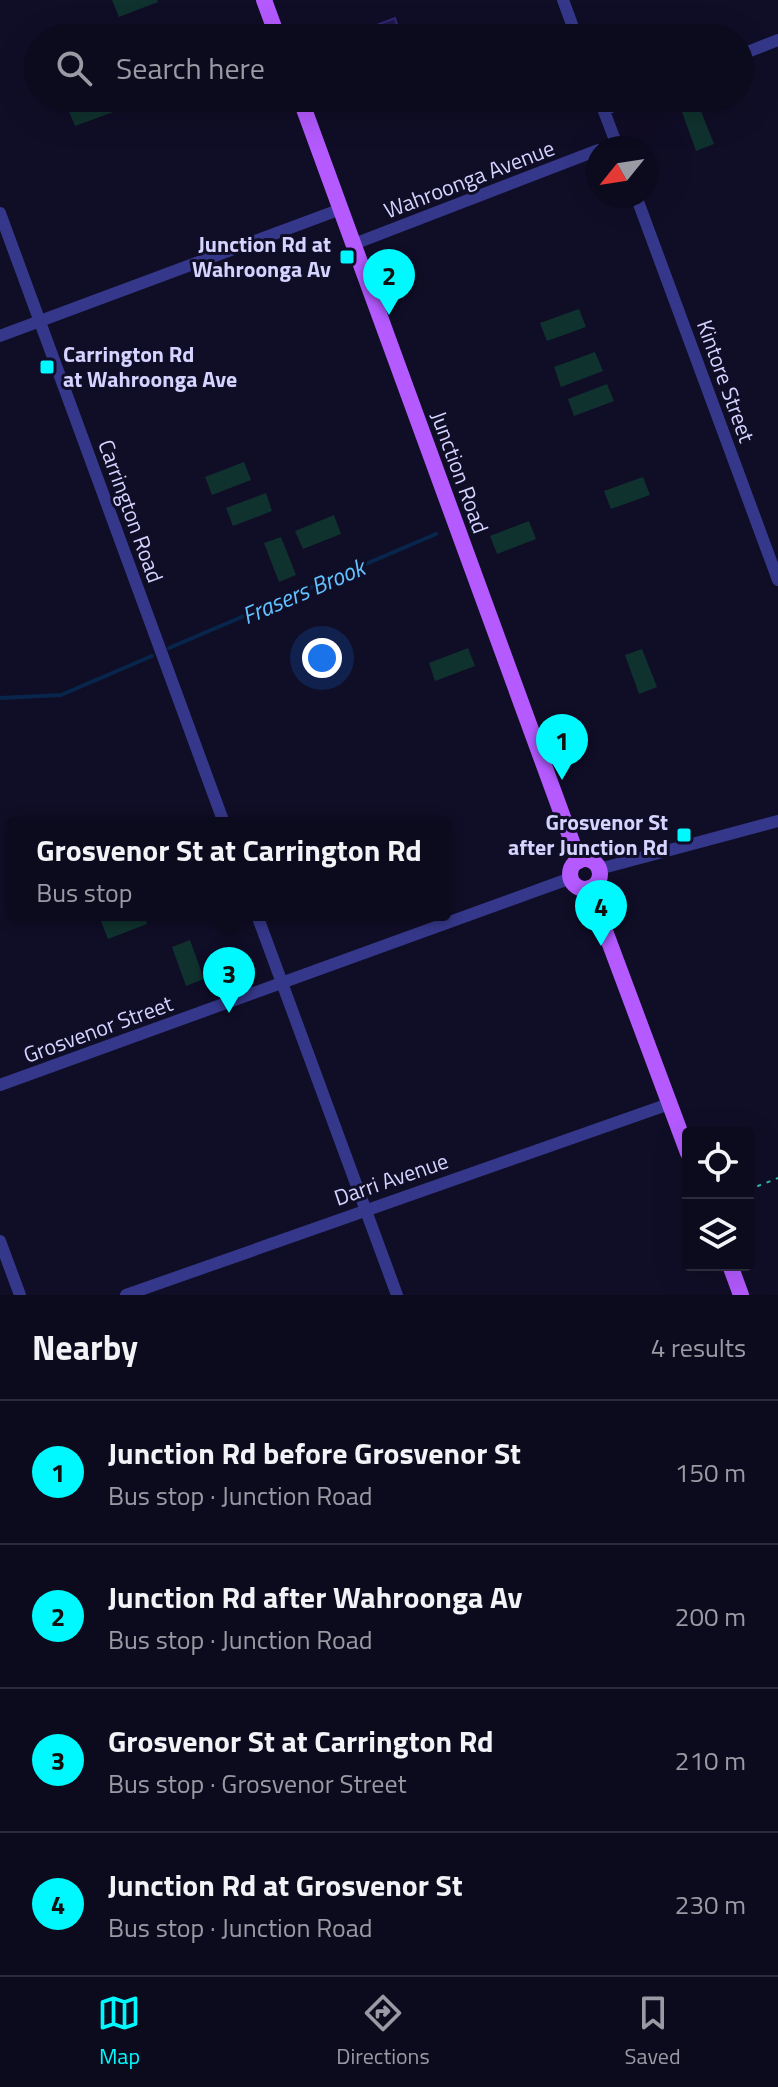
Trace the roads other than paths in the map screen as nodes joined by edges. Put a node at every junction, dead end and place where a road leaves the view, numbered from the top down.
1 (264, 0) edge
2 (563, 0) edge
3 (273, 24) edge
4 (572, 24) edge
5 (778, 40) edge
6 (754, 49) edge
7 (305, 112) edge
8 (603, 112) edge
9 (607, 136) edge
10 (586, 156) edge
11 (640, 208) edge
12 (341, 209) junction
13 (0, 213) edge
14 (354, 244) junction
15 (40, 321) junction
16 (0, 336) edge
17 (778, 580) edge
18 (222, 817) edge
19 (778, 821) edge
20 (579, 861) junction
21 (599, 869) junction
22 (571, 878) junction
23 (589, 888) junction
24 (259, 921) edge
25 (283, 983) junction
26 (0, 1085) edge
27 (669, 1104) junction
28 (682, 1138) edge
29 (366, 1209) junction
30 (0, 1241) edge
31 (732, 1271) edge
32 (20, 1295) edge
33 (126, 1295) edge
34 (397, 1295) edge
35 (741, 1295) edge

1 - 3 main road
2 - 4 street
5 - 6 street
7 - 12 main road, Junction Road
8 - 9 street
10 - 14 street, Wahroonga Avenue
11 - 17 street, Kintore Street
12 - 14 main road, Junction Road
12 - 15 street
13 - 15 street, Carrington Road
14 - 20 main road, Junction Road
15 - 16 street
15 - 18 street, Carrington Road
19 - 21 street
20 - 21 main road
20 - 22 main road
21 - 23 main road
22 - 23 main road
22 - 25 street, Grosvenor Street
23 - 27 main road
24 - 25 street
25 - 26 street, Grosvenor Street
25 - 29 street
27 - 28 main road
27 - 29 street, Darri Avenue
29 - 33 street, Darri Avenue
29 - 34 street
30 - 32 street
31 - 35 main road

